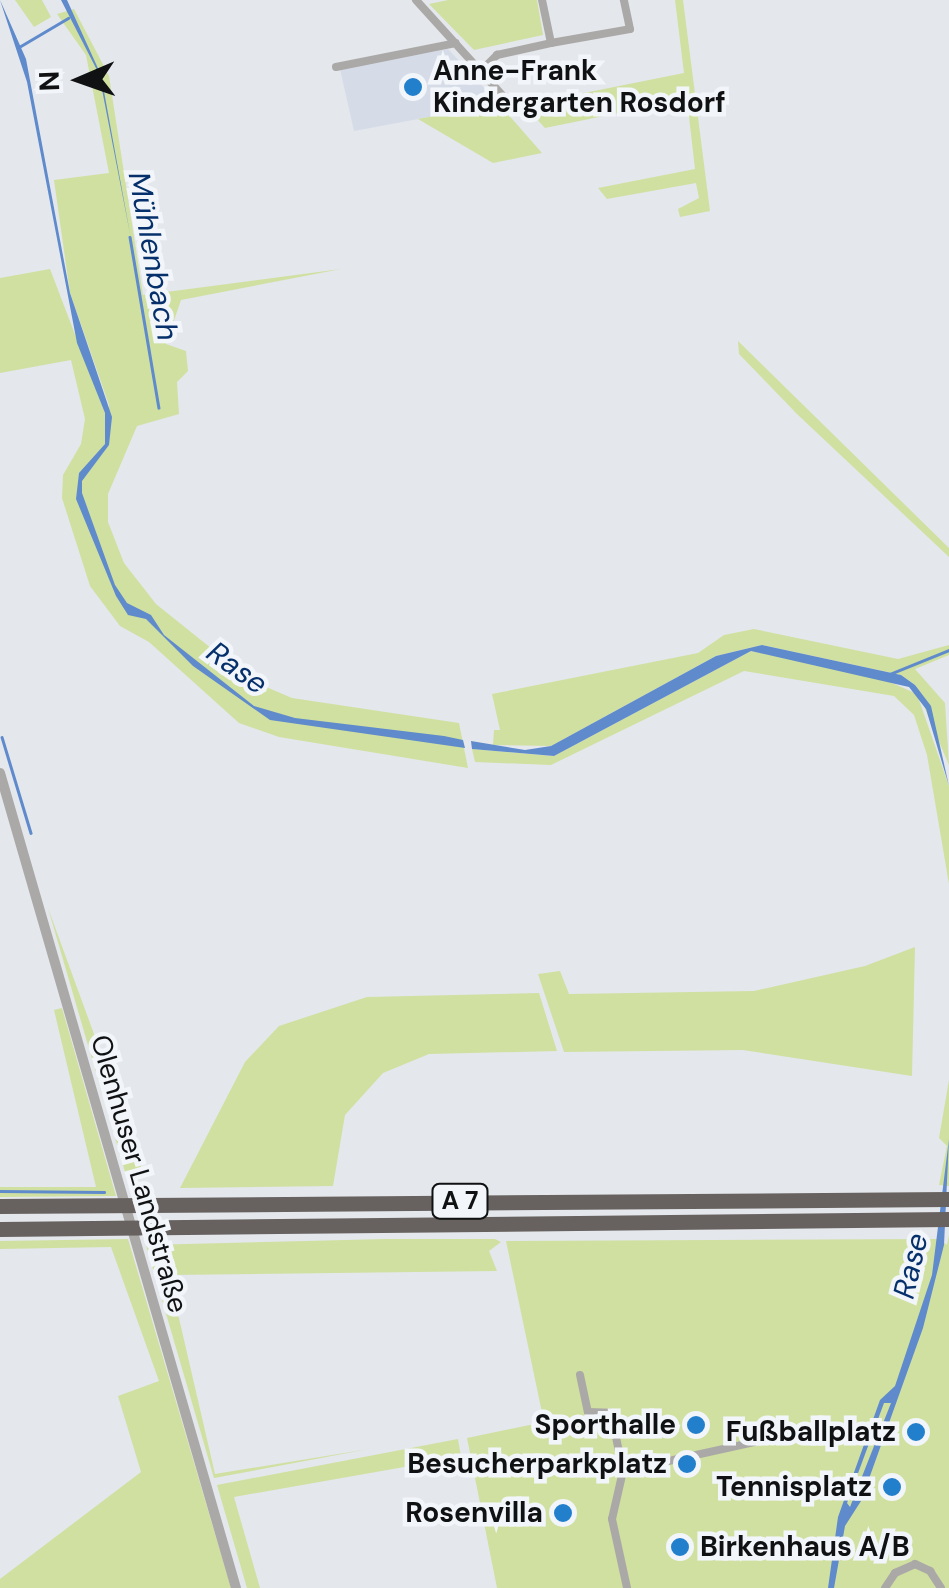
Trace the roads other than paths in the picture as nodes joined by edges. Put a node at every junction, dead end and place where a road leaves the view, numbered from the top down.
1 (416, 0) edge
2 (542, 0) edge
3 (624, 0) edge
4 (551, 43) junction
5 (456, 44) junction
6 (336, 67) dead end
7 (481, 71) junction
8 (513, 107) dead end
9 (0, 773) edge
10 (949, 1198) edge
11 (0, 1206) edge
12 (949, 1219) edge
13 (0, 1229) edge
14 (580, 1376) dead end
15 (764, 1440) dead end
16 (623, 1471) junction
17 (236, 1588) edge
18 (627, 1588) edge
19 (885, 1588) edge
20 (941, 1588) edge

1 - 5 street
2 - 4 street
3 - 4 street
4 - 7 street
5 - 6 street
5 - 7 street
7 - 8 street
9 - 17 street, Olenhuser Landstraße
10 - 11 highway, A 7
12 - 13 highway, A 7
14 - 16 street
15 - 16 street
16 - 18 street
19 - 20 street

